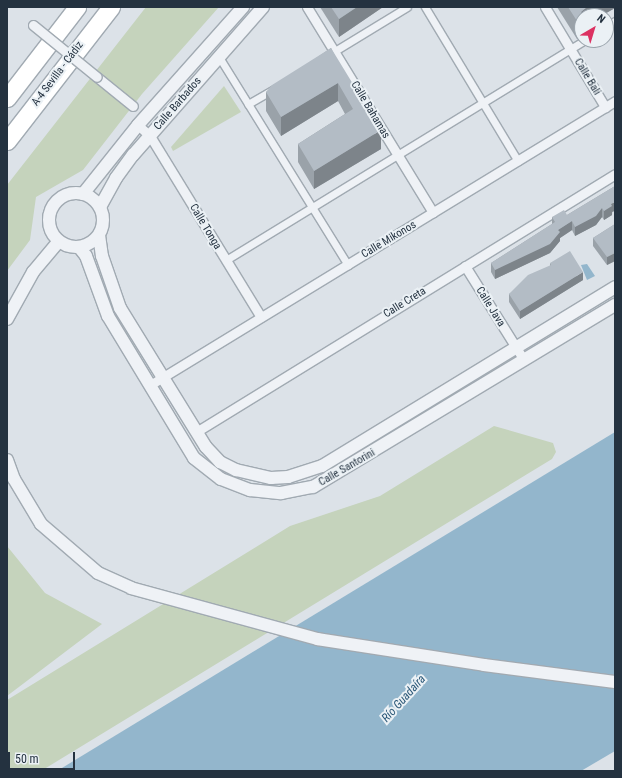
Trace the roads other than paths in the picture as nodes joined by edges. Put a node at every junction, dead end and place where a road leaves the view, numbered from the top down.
1 (77, 7) edge
2 (111, 7) edge
3 (243, 7) edge
4 (263, 7) edge
5 (307, 7) edge
6 (407, 7) edge
7 (425, 7) edge
8 (545, 7) edge
9 (33, 25) dead end
10 (574, 47) edge
11 (570, 49) junction
12 (334, 52) junction
13 (219, 57) junction
14 (321, 60) edge
15 (281, 84) edge
16 (7, 98) edge
17 (615, 101) edge
18 (483, 103) junction
19 (248, 104) junction
20 (133, 106) dead end
21 (605, 107) junction
22 (138, 125) junction
23 (150, 136) junction
24 (7, 141) edge
25 (398, 155) junction
26 (518, 161) junction
27 (615, 174) edge
28 (83, 194) junction
29 (100, 207) junction
30 (312, 208) junction
31 (433, 213) junction
32 (99, 235) junction
33 (59, 241) junction
34 (79, 247) junction
35 (226, 260) junction
36 (348, 265) junction
37 (465, 266) junction
38 (615, 287) edge
39 (615, 305) edge
40 (261, 318) junction
41 (7, 319) edge
42 (516, 348) junction
43 (524, 360) junction
44 (162, 378) junction
45 (150, 385) junction
46 (196, 432) junction
47 (7, 460) edge
48 (615, 682) edge

1 - 16 highway
2 - 24 highway, A-4 Sevilla - Cádiz
3 - 22 street, Calle Barbados
4 - 13 street, Calle Barbados
5 - 12 street, Calle Bahamas
6 - 12 street
7 - 18 street
8 - 11 street, Calle Bali
9 - 20 street, bridge
10 - 11 street
11 - 18 street
11 - 21 street, Calle Bali
12 - 14 street
12 - 25 street, Calle Bahamas
13 - 19 street
13 - 23 street, Calle Barbados
15 - 19 street
17 - 21 street, Calle Mikonos
18 - 25 street
18 - 26 street
19 - 30 street
21 - 26 street, Calle Mikonos
22 - 23 street, Calle Tonga
22 - 28 street, Calle Barbados
23 - 29 street, Calle Barbados
23 - 35 street, Calle Tonga
25 - 30 street
25 - 31 street, Calle Bahamas
26 - 31 street, Calle Mikonos
27 - 37 street, Calle Creta
28 - 29 street
28 - 33 street
29 - 32 street
30 - 35 street
30 - 36 street
31 - 36 street, Calle Mikonos
32 - 34 street
32 - 44 street, Calle Santorini
33 - 34 street
33 - 41 street
34 - 45 street, Calle Santorini
35 - 40 street, Calle Tonga
36 - 40 street, Calle Mikonos
37 - 42 street, Calle Java
37 - 46 street, Calle Creta
38 - 42 street, Calle Santorini
39 - 43 street, Calle Santorini
40 - 44 street, Calle Mikonos
42 - 43 street, Calle Java
42 - 46 street, Calle Santorini
43 - 45 street, Calle Santorini
44 - 45 street, Calle Mikonos
44 - 46 street, Calle Santorini
47 - 48 street

